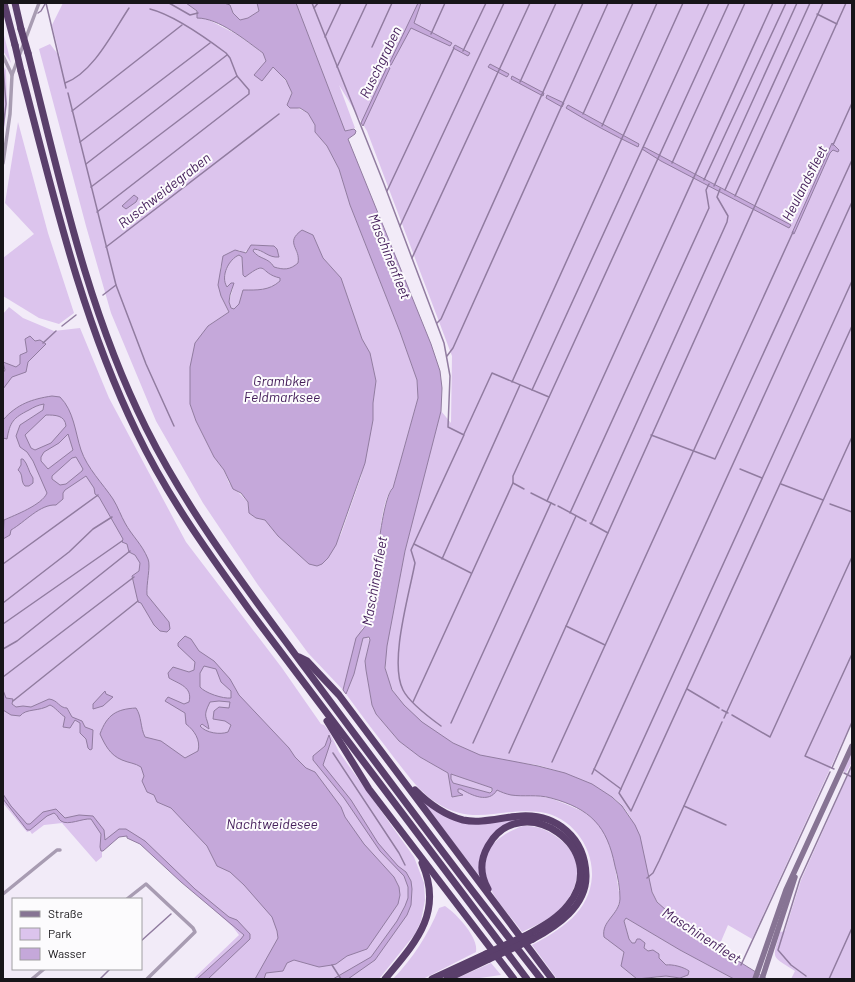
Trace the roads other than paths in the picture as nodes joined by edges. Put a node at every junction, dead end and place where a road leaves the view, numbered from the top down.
1 (4, 3) edge
2 (15, 3) edge
3 (39, 3) edge
4 (3, 56) edge
5 (12, 75) junction
6 (3, 163) edge
7 (297, 656) junction
8 (312, 695) junction
9 (852, 746) edge
10 (400, 776) junction
11 (60, 850) dead end
12 (418, 854) junction
13 (3, 894) edge
14 (128, 898) edge
15 (496, 905) junction
16 (777, 921) junction
17 (531, 936) junction
18 (765, 946) junction
19 (488, 956) junction
20 (769, 958) junction
21 (761, 961) junction
22 (43, 970) edge
23 (763, 977) edge
24 (32, 979) edge
25 (147, 979) edge
26 (385, 979) edge
27 (432, 979) edge
28 (447, 979) edge
29 (514, 979) edge
30 (527, 979) edge
31 (540, 979) edge
32 (552, 979) edge
33 (755, 979) edge

1 - 8 highway, bridge
2 - 7 highway, bridge
3 - 5 street
4 - 5 street
5 - 6 street
7 - 10 highway
7 - 31 highway
8 - 12 highway
8 - 30 highway
9 - 16 main road
10 - 15 highway
10 - 17 highway
11 - 13 street
12 - 26 highway
12 - 29 highway
14 - 25 street
15 - 17 highway
15 - 32 highway
16 - 18 main road
16 - 20 main road
17 - 19 highway, bridge
18 - 20 main road
18 - 21 main road
19 - 27 highway
19 - 28 highway
20 - 23 main road
21 - 23 main road
21 - 33 main road
22 - 24 street

